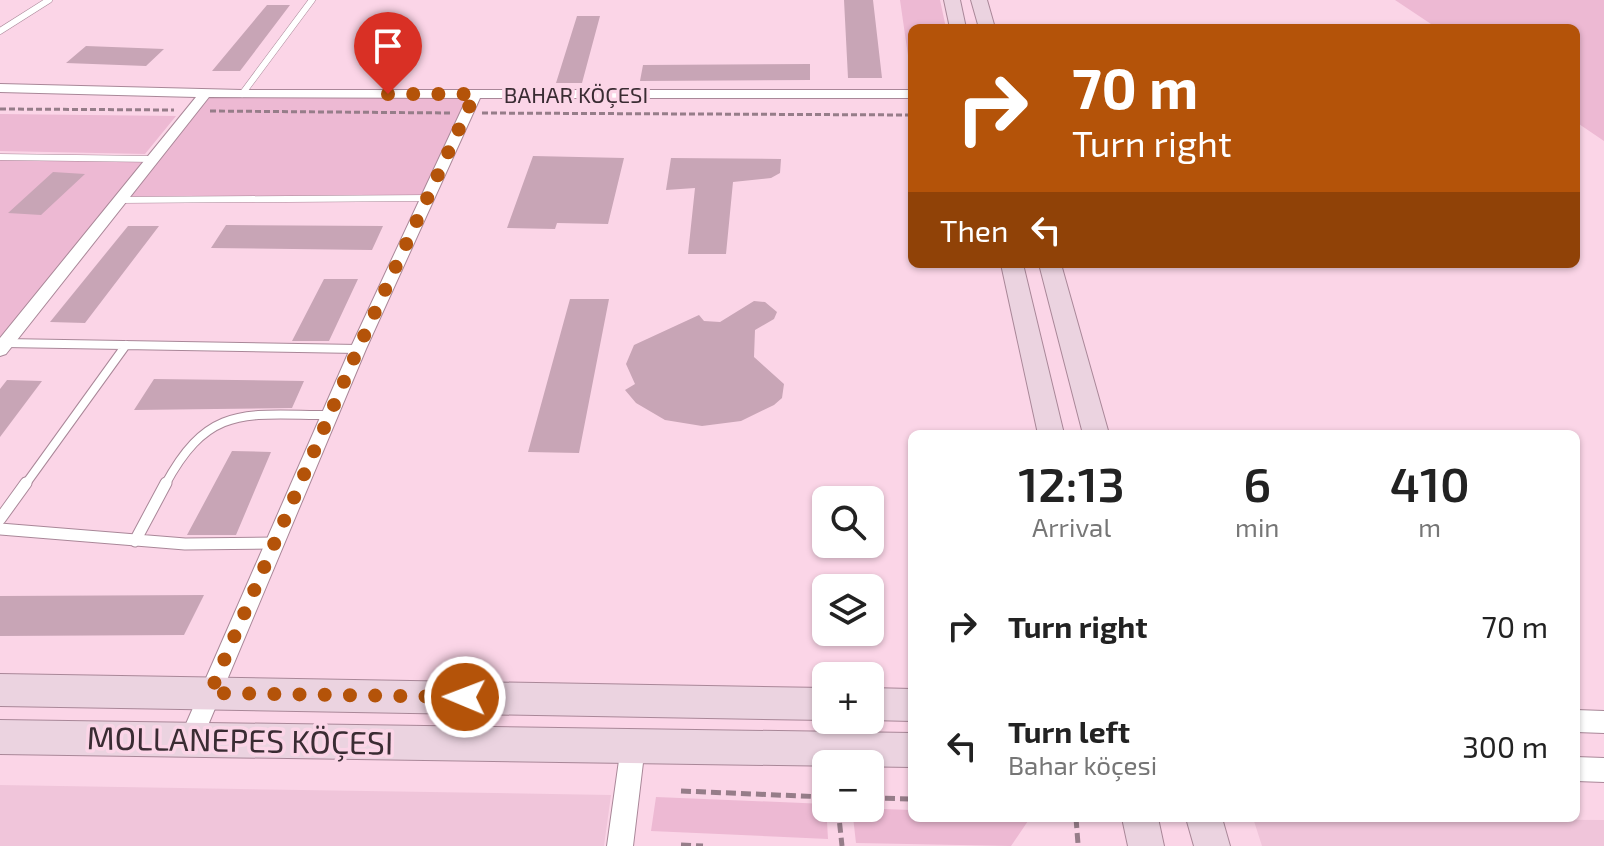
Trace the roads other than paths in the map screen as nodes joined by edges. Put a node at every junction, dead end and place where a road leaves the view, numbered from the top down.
1 (49, 0) edge
2 (312, 0) edge
3 (952, 0) edge
4 (979, 0) edge
5 (957, 24) edge
6 (986, 24) edge
7 (0, 31) edge
8 (0, 88) edge
9 (206, 93) junction
10 (242, 94) junction
11 (475, 94) junction
12 (908, 94) edge
13 (0, 157) edge
14 (153, 159) junction
15 (428, 198) junction
16 (120, 200) junction
17 (1013, 268) edge
18 (1051, 268) edge
19 (126, 345) junction
20 (3, 346) edge
21 (358, 349) junction
22 (329, 415) junction
23 (1050, 430) edge
24 (1095, 430) edge
25 (0, 519) edge
26 (0, 529) edge
27 (135, 541) junction
28 (275, 543) junction
29 (0, 690) edge
30 (210, 693) junction
31 (812, 704) edge
32 (884, 704) edge
33 (908, 705) edge
34 (1580, 721) edge
35 (1604, 722) edge
36 (0, 737) edge
37 (190, 741) junction
38 (633, 746) junction
39 (908, 750) edge
40 (1580, 769) edge
41 (1604, 770) edge
42 (1141, 822) edge
43 (1205, 822) edge
44 (620, 846) edge
45 (1146, 846) edge
46 (1212, 846) edge

1 - 7 lane
2 - 10 lane
3 - 5 street
4 - 6 street
8 - 9 street, BAHAR KÖÇESI
9 - 10 street, BAHAR KÖÇESI
9 - 14 street
10 - 11 street, BAHAR KÖÇESI
11 - 12 street, BAHAR KÖÇESI
11 - 15 street
13 - 14 lane
14 - 16 street
15 - 16 lane
15 - 21 street
16 - 20 street
17 - 23 street
18 - 24 street
19 - 20 lane
19 - 21 lane
19 - 25 lane
21 - 22 street
22 - 27 lane
22 - 28 street
26 - 27 lane
27 - 28 lane
28 - 30 street
29 - 30 street, MOLLANEPES KÖÇESI
30 - 31 street, MOLLANEPES KÖÇESI
30 - 37 street
32 - 33 street
34 - 35 street
36 - 37 street, MOLLANEPES KÖÇESI
37 - 38 street, MOLLANEPES KÖÇESI
38 - 39 street, MOLLANEPES KÖÇESI
38 - 44 street
40 - 41 street
42 - 45 street
43 - 46 street

